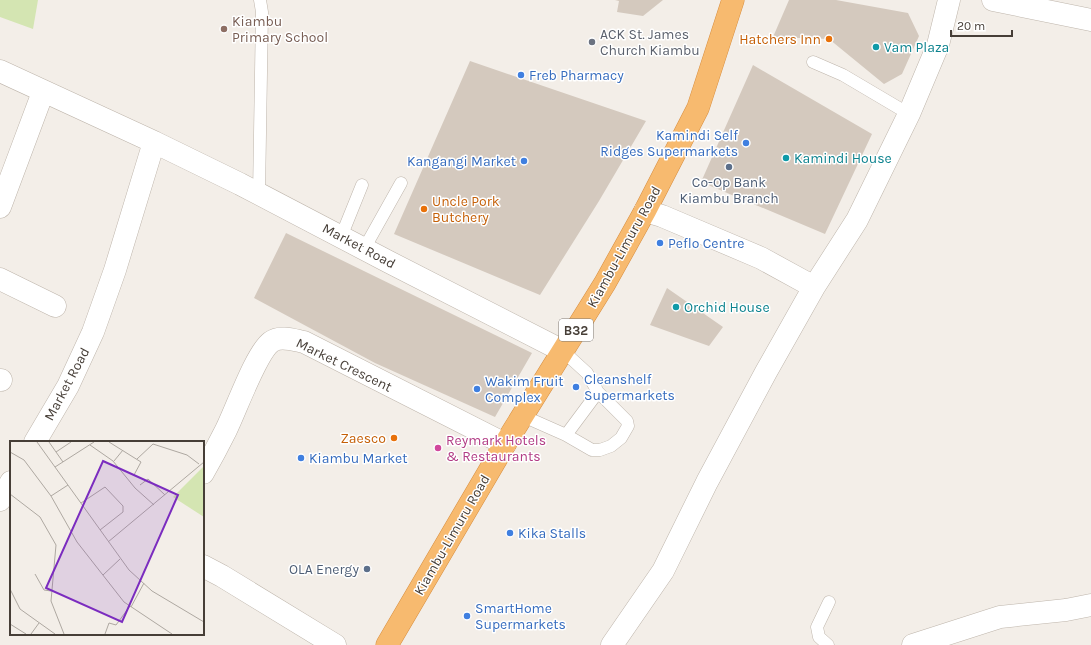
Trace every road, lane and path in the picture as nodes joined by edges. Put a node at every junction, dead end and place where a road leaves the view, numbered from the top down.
1 (260, 0) edge
2 (733, 0) edge
3 (950, 0) edge
4 (993, 0) edge
5 (1091, 20) edge
6 (812, 62) dead end
7 (0, 71) edge
8 (44, 92) junction
9 (908, 114) junction
10 (154, 142) junction
11 (401, 183) dead end
12 (362, 185) dead end
13 (259, 194) junction
14 (0, 207) edge
15 (645, 211) junction
16 (341, 236) junction
17 (364, 249) junction
18 (0, 280) edge
19 (814, 287) junction
20 (55, 306) dead end
21 (563, 351) junction
22 (598, 392) junction
23 (523, 416) junction
24 (566, 435) junction
25 (36, 441) edge
26 (505, 444) junction
27 (204, 471) edge
28 (10, 484) edge
29 (0, 500) edge
30 (204, 567) edge
31 (829, 602) dead end
32 (1091, 605) edge
33 (335, 645) edge
34 (388, 645) edge
35 (612, 645) edge
36 (828, 645) edge
37 (913, 645) edge

1 - 13 lane
2 - 15 highway, Kiambu-Limuru Road / B32
3 - 9 street
4 - 5 street
6 - 9 lane
7 - 8 street, Market Road
8 - 10 street, Market Road
8 - 14 street
9 - 19 street
10 - 13 street, Market Road
10 - 25 street, Market Road
11 - 17 lane
12 - 16 lane
13 - 16 street, Market Road
15 - 19 street
15 - 21 highway, Kiambu-Limuru Road / B32
16 - 17 street, Market Road
17 - 21 street, Market Road
18 - 20 street
19 - 35 street
21 - 22 lane
21 - 23 highway, Kiambu-Limuru Road / B32
22 - 24 lane
22 - 24 lane
23 - 24 lane
23 - 26 highway, Kiambu-Limuru Road / B32
26 - 27 street, Market Crescent
26 - 34 highway, Kiambu-Limuru Road / B32
28 - 29 street
30 - 33 street
31 - 36 lane
32 - 37 street

